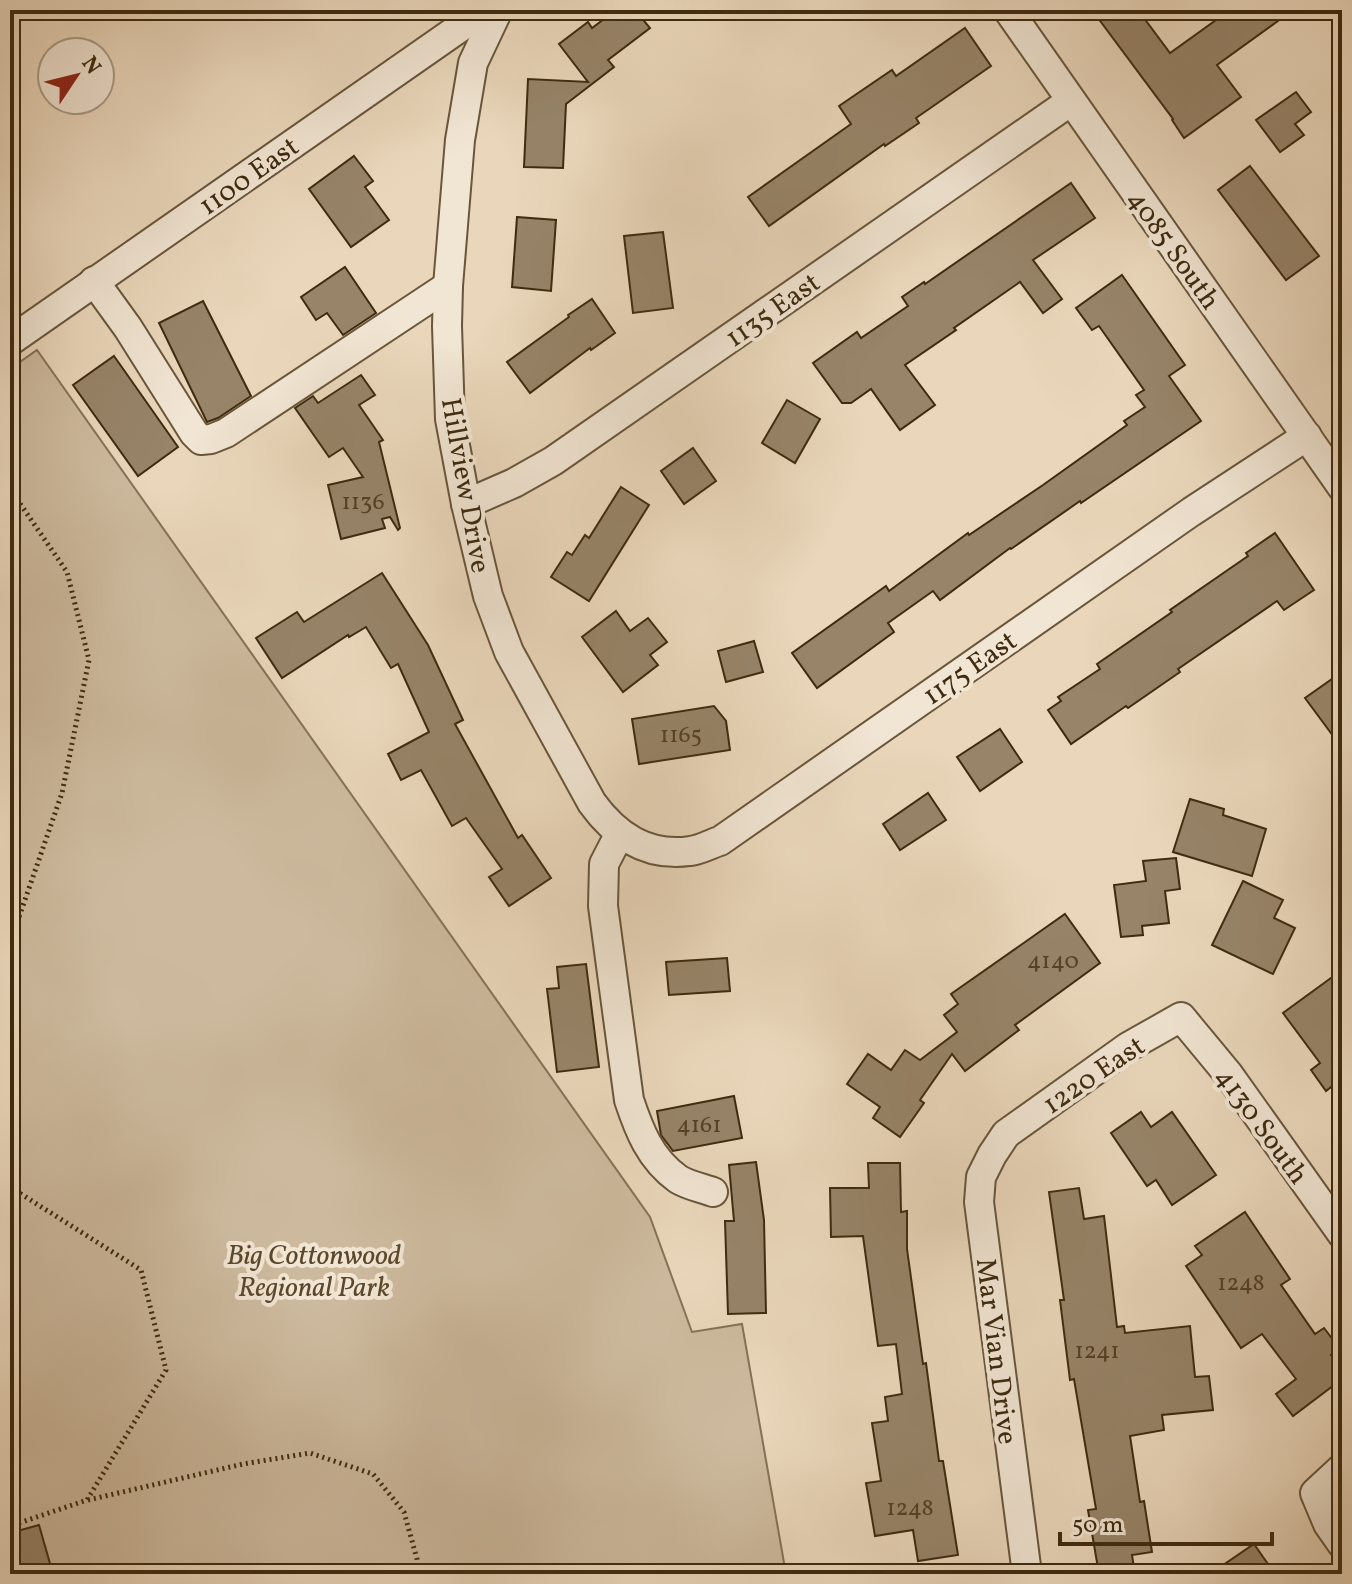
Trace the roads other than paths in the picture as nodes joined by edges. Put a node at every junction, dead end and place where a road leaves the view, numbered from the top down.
1 (485, 10) edge
2 (498, 10) edge
3 (1008, 10) edge
4 (1071, 101) junction
5 (94, 281) junction
6 (448, 286) junction
7 (10, 341) edge
8 (1307, 436) junction
9 (1342, 487) edge
10 (466, 504) junction
11 (620, 833) junction
12 (1181, 1017) joint
13 (1006, 1134) joint
14 (713, 1192) dead end
15 (1342, 1234) edge
16 (1342, 1468) edge
17 (1342, 1544) edge
18 (1027, 1574) edge

1 - 5 street, 1100 East
2 - 6 street, Hillview Drive
3 - 4 street, 4085 South
4 - 8 street, 4085 South
4 - 10 street, 1135 East
5 - 6 street
5 - 7 street, 1100 East
6 - 10 street, Hillview Drive
8 - 9 street, 4085 South
8 - 11 street, 1175 East
10 - 11 street, Hillview Drive
11 - 14 street
12 - 13 street, 1220 East
12 - 15 street, 4130 South
13 - 18 street, Mar Vian Drive
16 - 17 street

